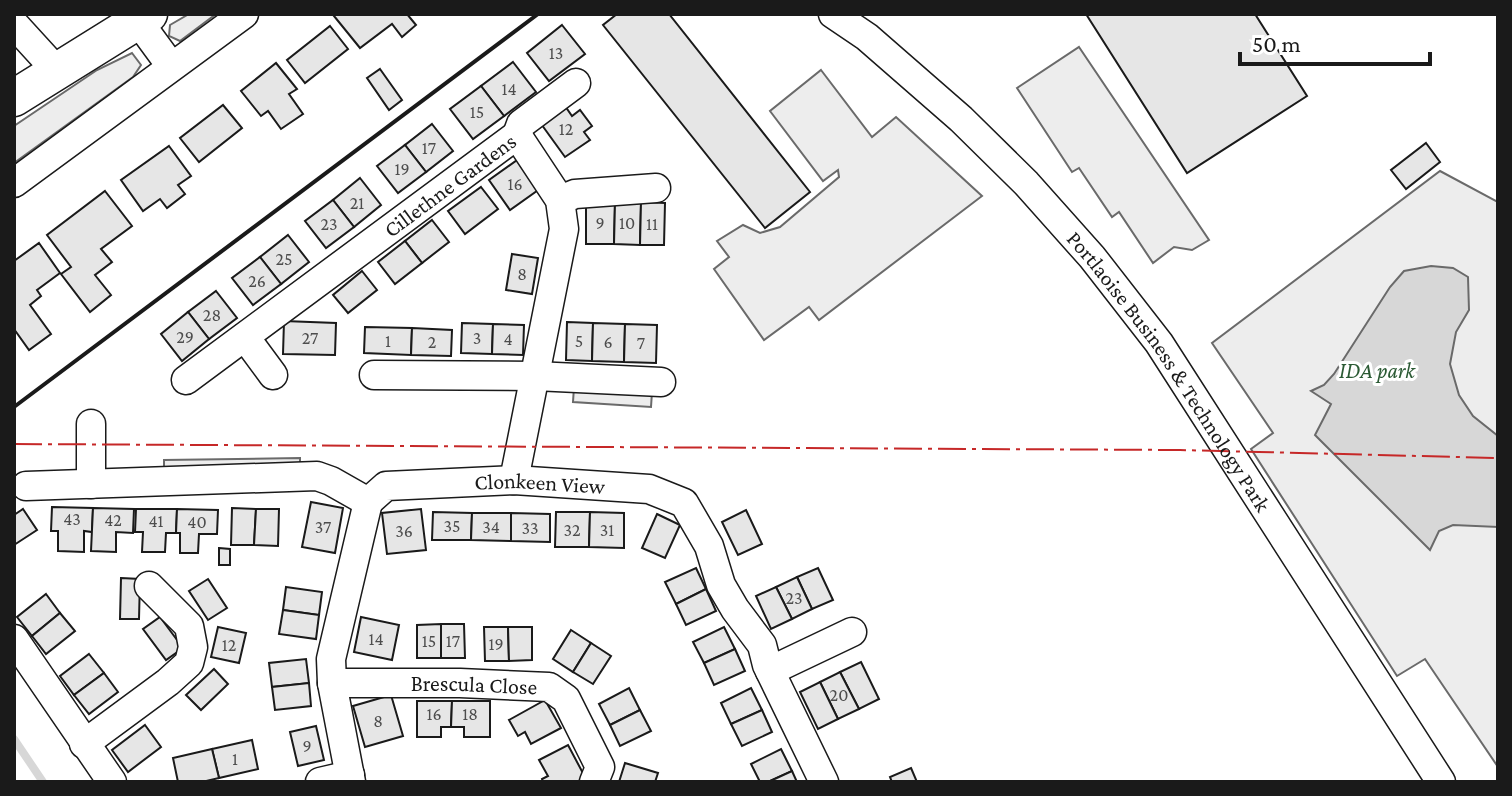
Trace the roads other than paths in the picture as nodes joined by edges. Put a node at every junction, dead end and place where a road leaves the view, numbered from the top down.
1 (244, 14) edge
2 (833, 14) edge
3 (144, 17) edge
4 (14, 24) edge
5 (171, 66) junction
6 (56, 70) junction
7 (576, 83) dead end
8 (14, 98) edge
9 (517, 135) junction
10 (14, 183) edge
11 (656, 188) dead end
12 (560, 200) junction
13 (245, 337) junction
14 (273, 375) dead end
15 (374, 375) dead end
16 (535, 376) junction
17 (186, 380) dead end
18 (661, 382) dead end
19 (91, 424) dead end
20 (514, 480) junction
21 (91, 484) junction
22 (26, 486) dead end
23 (368, 502) junction
24 (149, 586) dead end
25 (852, 632) dead end
26 (14, 639) edge
27 (770, 671) junction
28 (332, 683) junction
29 (84, 744) junction
30 (351, 779) edge
31 (112, 782) edge
32 (320, 782) edge
33 (594, 782) edge
34 (824, 782) edge
35 (1441, 782) edge

1 - 5 street
2 - 35 street, Portlaoise Business & Technology Park
3 - 5 street
3 - 6 main road
4 - 6 street
5 - 10 street
6 - 8 main road
7 - 9 street
9 - 12 street, Cillethne Gardens
9 - 13 street, Cillethne Gardens
11 - 12 street
12 - 16 street
13 - 14 street
13 - 17 street, Cillethne Gardens
15 - 16 street
16 - 18 street
16 - 20 street
19 - 21 street
20 - 23 street, Clonkeen View
20 - 27 street, Clonkeen View
21 - 22 street
21 - 23 street
23 - 28 street
24 - 29 street
25 - 27 street
26 - 29 street
27 - 34 street, Clonkeen View
28 - 30 street
28 - 33 street, Brescula Close
29 - 31 street
30 - 32 street

